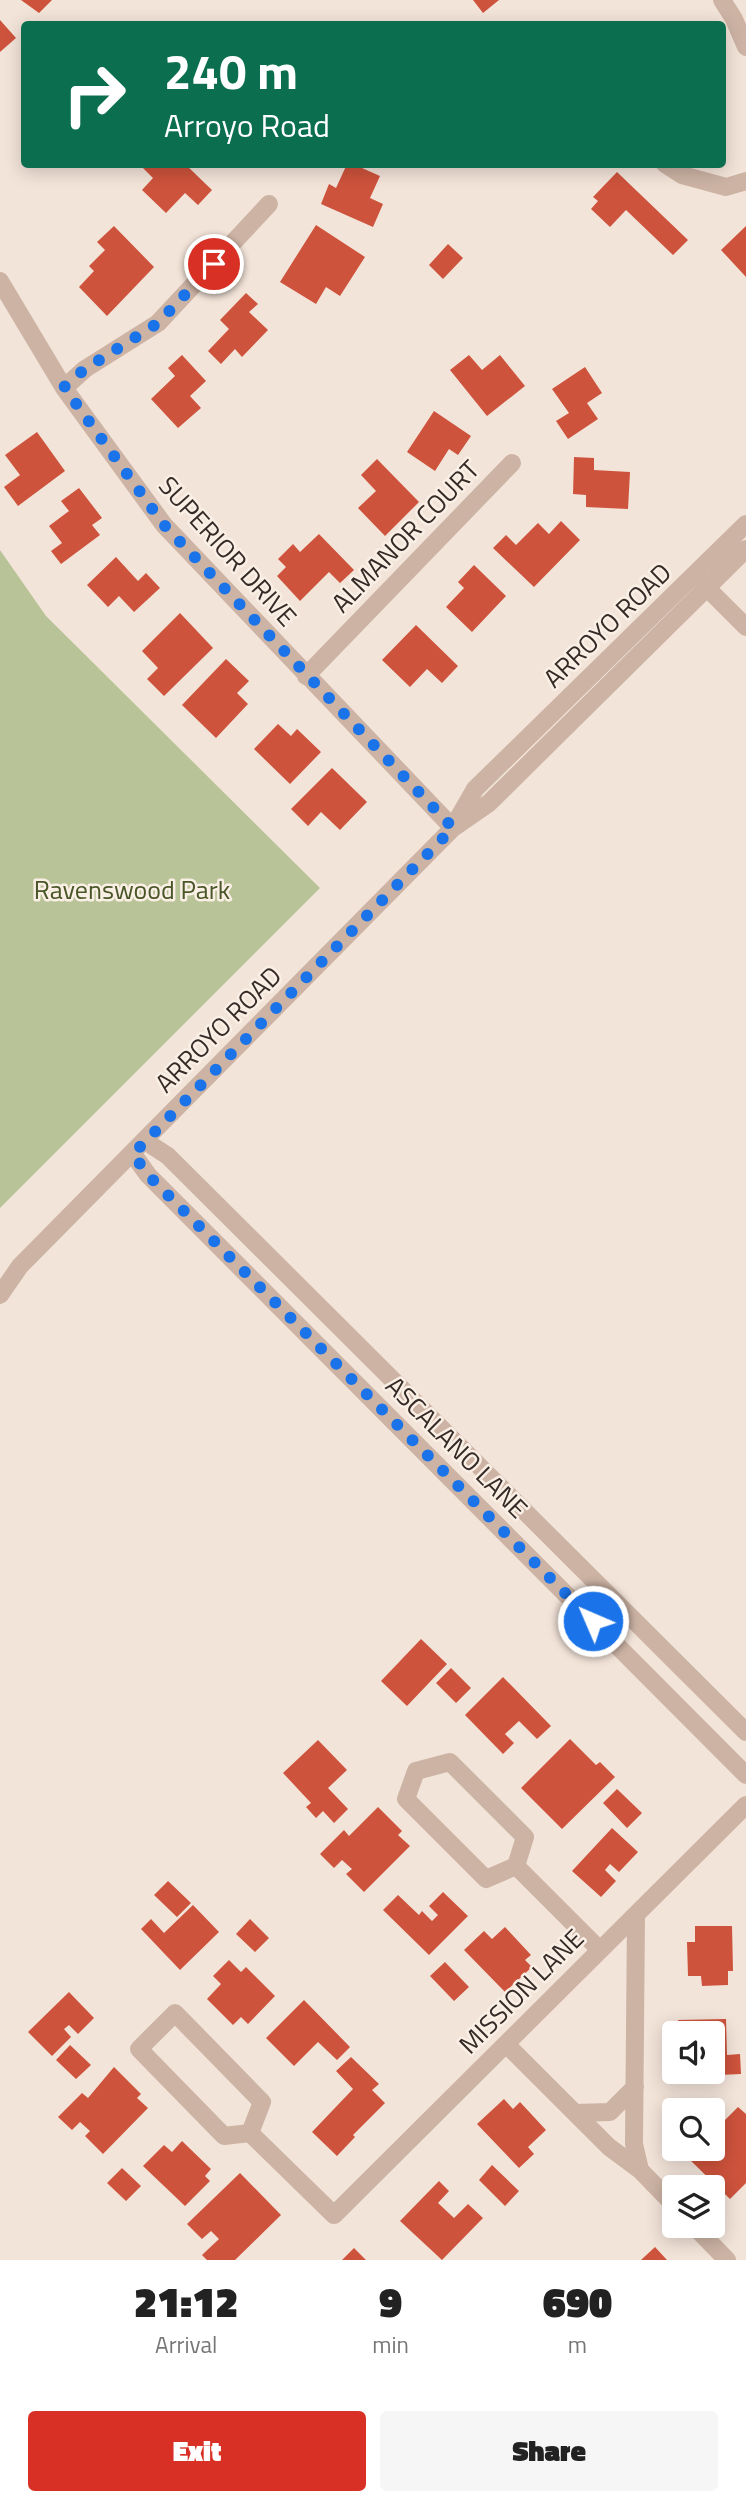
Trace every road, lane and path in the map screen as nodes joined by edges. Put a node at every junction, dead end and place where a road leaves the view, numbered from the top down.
1 (722, 0) edge
2 (746, 47) edge
3 (671, 168) edge
4 (746, 181) edge
5 (270, 204) dead end
6 (0, 281) edge
7 (64, 387) junction
8 (512, 463) dead end
9 (746, 524) edge
10 (746, 549) edge
11 (701, 582) junction
12 (746, 627) edge
13 (306, 676) junction
14 (453, 828) junction
15 (139, 1147) junction
16 (20, 1266) junction
17 (0, 1275) edge
18 (0, 1295) edge
19 (746, 1732) edge
20 (746, 1775) edge
21 (746, 1805) edge
22 (516, 1866) junction
23 (636, 1914) junction
24 (600, 1951) junction
25 (506, 2044) junction
26 (635, 2087) junction
27 (575, 2113) junction
28 (250, 2133) junction
29 (640, 2170) junction
30 (662, 2193) edge
31 (706, 2238) edge
32 (727, 2260) edge

1 - 2 street
3 - 4 street
5 - 7 street
6 - 7 street, SUPERIOR DRIVE
7 - 13 street, SUPERIOR DRIVE
8 - 13 street, ALMANOR COURT
9 - 11 street, ARROYO ROAD
10 - 11 street, ARROYO ROAD
11 - 12 street
11 - 14 street, ARROYO ROAD
13 - 14 street, SUPERIOR DRIVE
14 - 15 street, ARROYO ROAD
15 - 16 street, ARROYO ROAD
15 - 19 street, ASCALANO LANE
15 - 20 street, ASCALANO LANE
16 - 17 street, ARROYO ROAD
16 - 18 street, ARROYO ROAD
21 - 23 street, MISSION LANE
22 - 22 street
22 - 24 street
23 - 24 street, MISSION LANE
23 - 26 street
24 - 25 street, MISSION LANE
25 - 27 street
25 - 28 street, MISSION LANE
26 - 27 street
26 - 29 street
27 - 29 street
28 - 28 street
29 - 30 street
31 - 32 street

